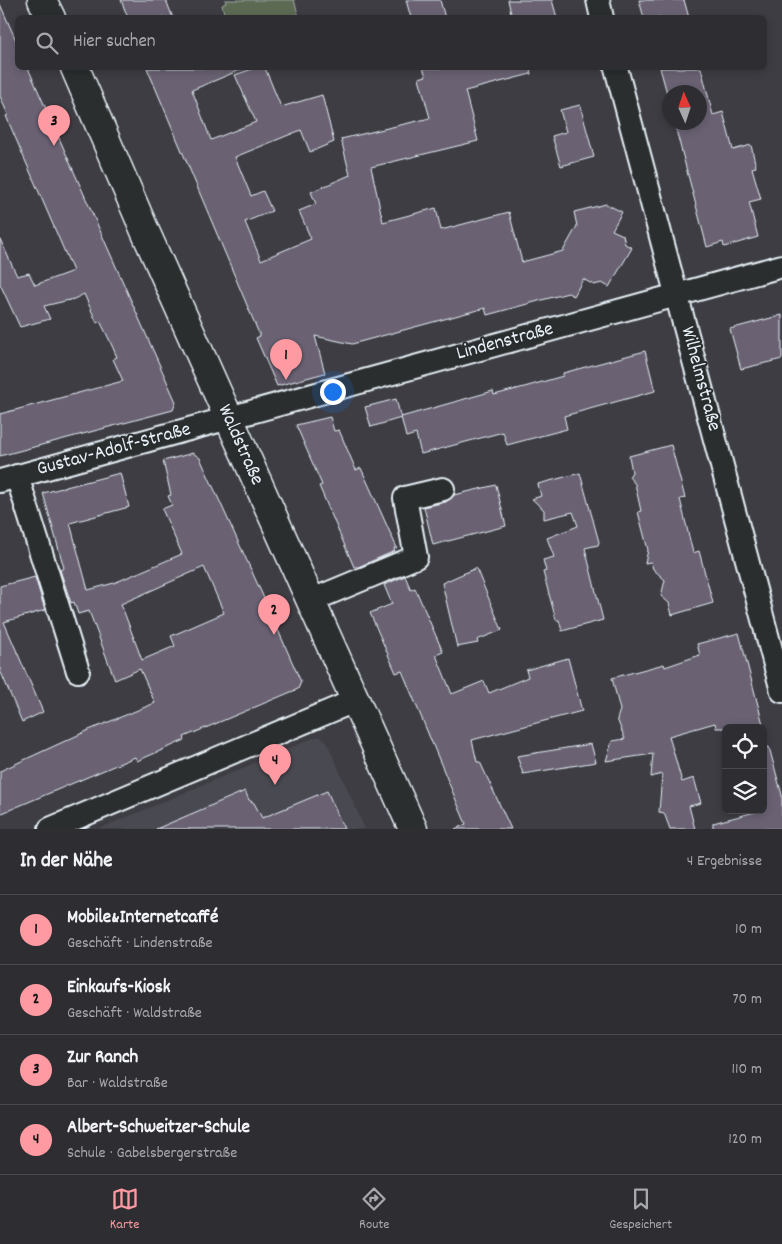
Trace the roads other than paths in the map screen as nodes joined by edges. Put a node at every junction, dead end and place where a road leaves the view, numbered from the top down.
1 (42, 0) edge
2 (598, 0) edge
3 (50, 15) edge
4 (601, 15) edge
5 (76, 70) edge
6 (617, 70) edge
7 (782, 266) edge
8 (678, 294) junction
9 (229, 418) junction
10 (8, 479) edge
11 (443, 489) dead end
12 (310, 601) junction
13 (78, 670) dead end
14 (782, 691) edge
15 (354, 701) junction
16 (411, 826) edge
17 (50, 829) edge

1 - 3 main road
2 - 4 street
5 - 9 main road, Waldstraße
6 - 8 street, Wilhelmstraße
7 - 8 street, Lindenstraße
8 - 9 street, Lindenstraße
8 - 14 street, Wilhelmstraße
9 - 10 street, Gustav-Adolf-Straße
9 - 12 main road, Waldstraße
10 - 13 street
11 - 12 street
12 - 15 main road, Waldstraße
15 - 16 main road, Waldstraße
15 - 17 street

